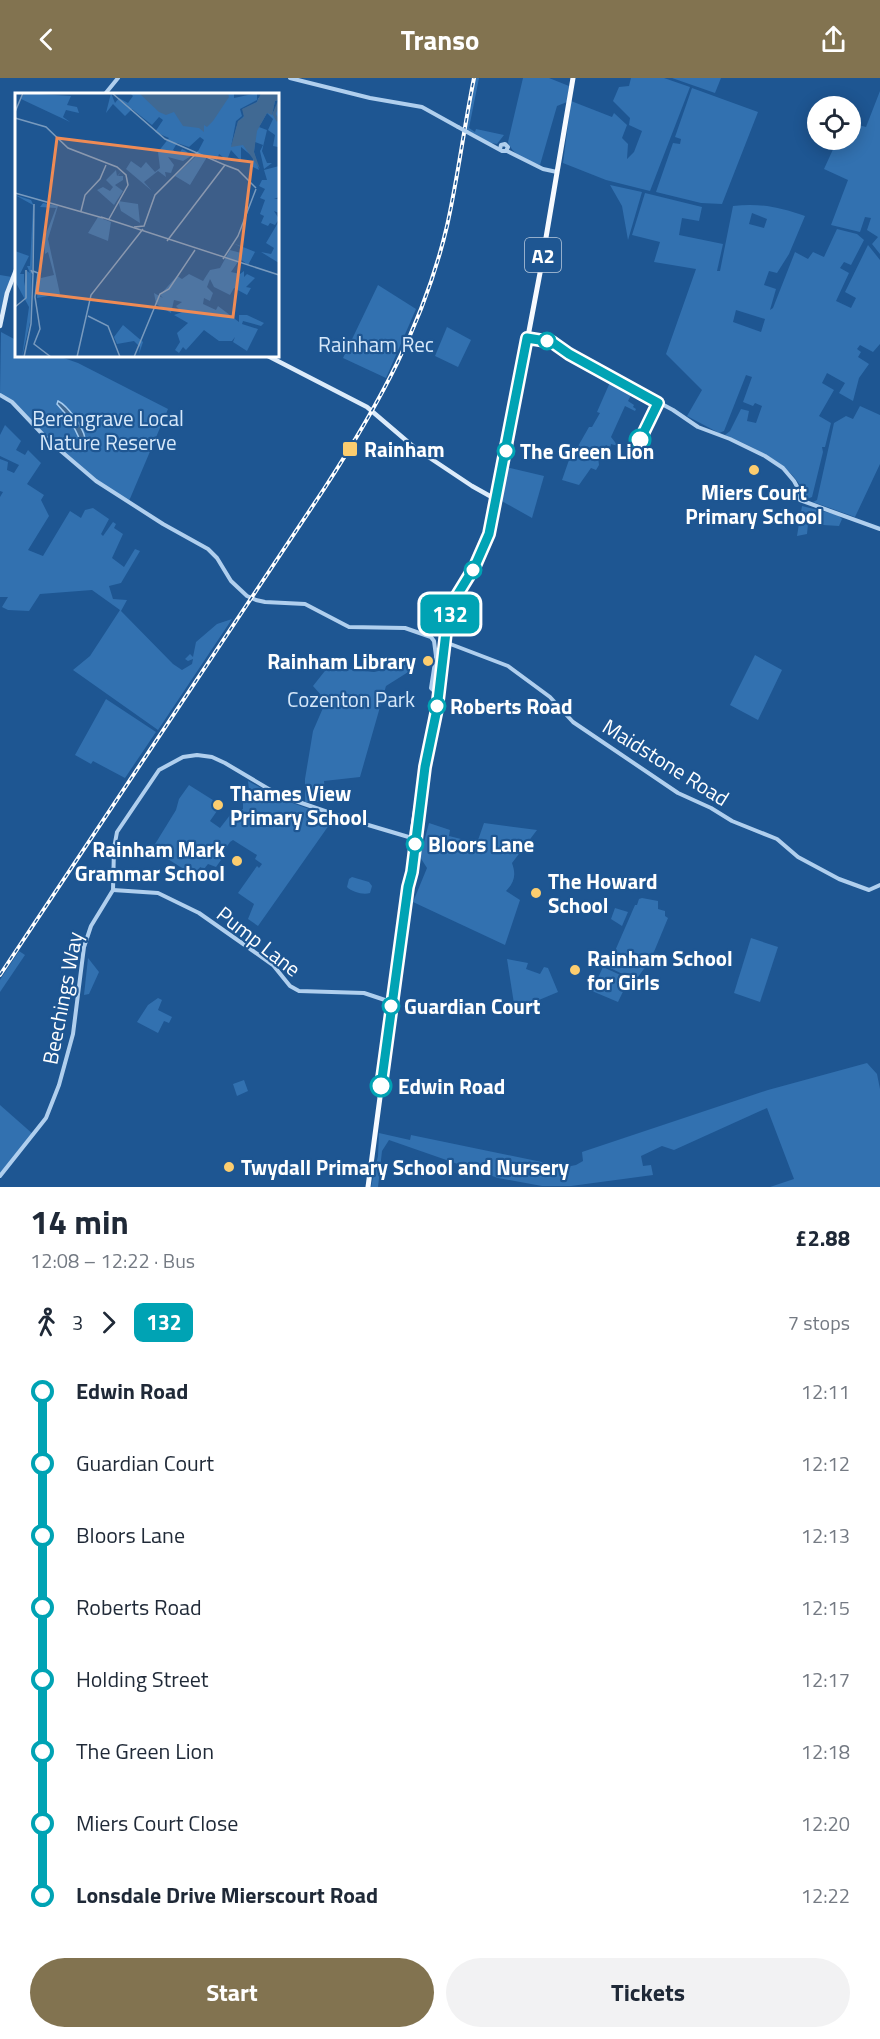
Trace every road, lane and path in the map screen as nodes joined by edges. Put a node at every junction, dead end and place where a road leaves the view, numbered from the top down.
1 (118, 78) edge
2 (290, 78) edge
3 (573, 78) edge
4 (106, 93) edge
5 (558, 172) junction
6 (15, 273) edge
7 (0, 326) edge
8 (527, 338) junction
9 (270, 357) edge
10 (0, 395) edge
11 (496, 500) junction
12 (880, 529) edge
13 (445, 642) junction
14 (439, 691) junction
15 (414, 839) junction
16 (880, 885) edge
17 (113, 890) junction
18 (391, 1002) junction
19 (0, 1176) edge
20 (368, 1187) edge

1 - 4 street
2 - 5 street, bridge
3 - 5 main road, A2
5 - 8 main road, A2
6 - 7 main road
8 - 11 main road, A2
8 - 12 street
9 - 11 main road
10 - 14 street
11 - 13 main road, A2
13 - 14 main road, A2
13 - 16 street, Maidstone Road
14 - 15 main road, A2
15 - 17 street
15 - 18 main road, A2
17 - 18 street, Pump Lane
17 - 19 street, Beechings Way
18 - 20 main road, A2

